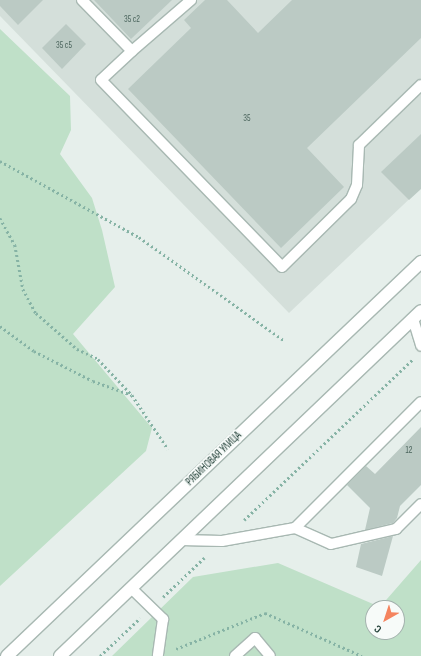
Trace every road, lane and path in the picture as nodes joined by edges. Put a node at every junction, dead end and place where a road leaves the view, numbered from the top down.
1 (82, 0) edge
2 (191, 0) edge
3 (132, 51) junction
4 (421, 85) edge
5 (0, 161) edge
6 (0, 218) edge
7 (421, 262) edge
8 (417, 315) edge
9 (0, 326) edge
10 (286, 341) dead end
11 (421, 346) edge
12 (416, 357) dead end
13 (132, 395) junction
14 (419, 408) edge
15 (168, 449) dead end
16 (421, 504) edge
17 (295, 528) junction
18 (181, 540) junction
19 (222, 541) junction
20 (131, 588) junction
21 (151, 608) junction
22 (7, 656) edge
23 (60, 656) edge
24 (100, 656) edge
25 (158, 656) edge
26 (235, 656) edge
27 (270, 656) edge

1 - 3 lane
2 - 3 lane
3 - 4 lane
5 - 10 path
6 - 13 path
7 - 22 main road, РЯБИНОВАЯ УЛИЦА
8 - 11 lane
8 - 18 main road
9 - 13 path
12 - 19 path
13 - 15 path
14 - 17 lane
16 - 17 lane
17 - 19 lane
18 - 19 lane
18 - 20 main road
19 - 21 path
20 - 21 lane
20 - 23 main road
21 - 24 path
21 - 25 lane
26 - 27 lane

